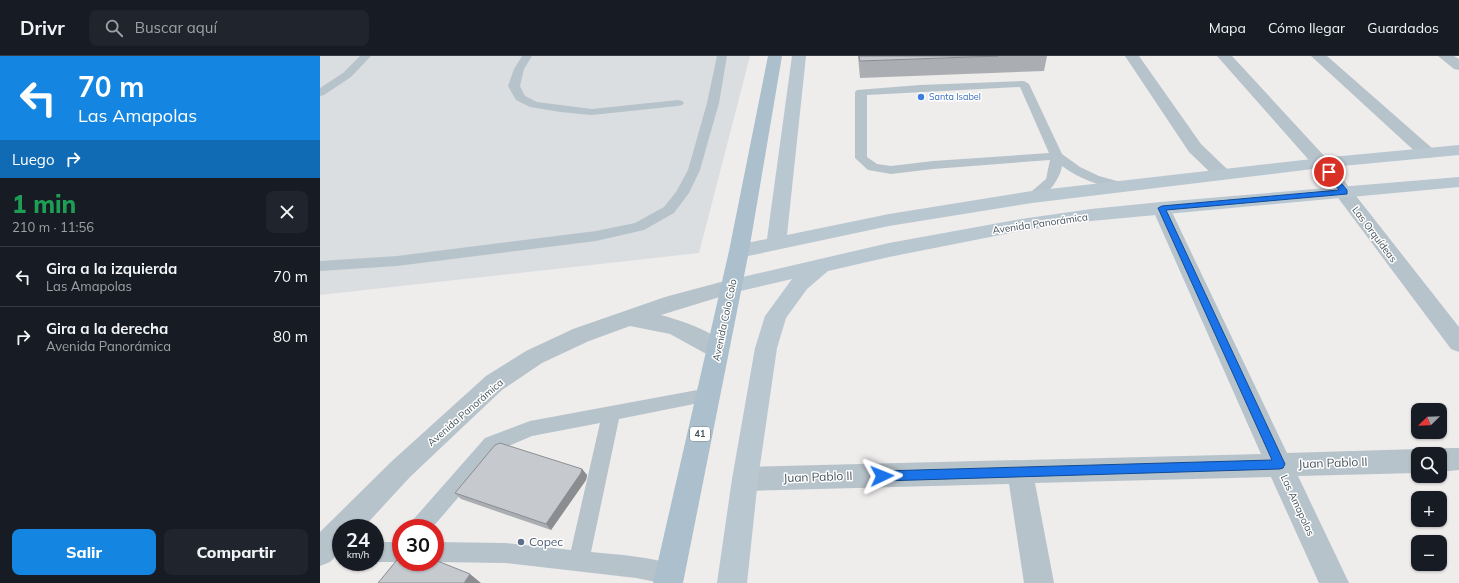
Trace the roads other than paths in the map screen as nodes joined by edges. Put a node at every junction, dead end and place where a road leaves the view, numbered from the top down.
1 (366, 56) edge
2 (527, 56) edge
3 (722, 56) edge
4 (776, 56) edge
5 (799, 56) edge
6 (1132, 56) edge
7 (1224, 56) edge
8 (1318, 56) edge
9 (1445, 56) edge
10 (1459, 66) edge
11 (320, 93) edge
12 (678, 103) dead end
13 (1459, 150) edge
14 (1427, 153) junction
15 (1057, 156) junction
16 (1322, 163) junction
17 (1222, 174) junction
18 (1459, 182) edge
19 (1119, 186) junction
20 (1344, 192) junction
21 (1032, 196) junction
22 (1162, 208) junction
23 (776, 243) junction
24 (739, 251) junction
25 (320, 266) edge
26 (821, 266) junction
27 (732, 286) junction
28 (630, 319) junction
29 (1459, 343) edge
30 (718, 350) junction
31 (708, 395) junction
32 (611, 413) junction
33 (1459, 459) edge
34 (1447, 460) edge
35 (1411, 461) edge
36 (1280, 464) junction
37 (1020, 472) junction
38 (745, 479) junction
39 (353, 519) edge
40 (427, 519) edge
41 (444, 552) edge
42 (579, 560) junction
43 (669, 579) edge
44 (732, 583) edge
45 (1039, 583) edge
46 (1334, 583) edge

1 - 11 lane
2 - 12 lane
3 - 25 lane
4 - 24 main road, Avenida Colo Colo / 41
5 - 23 street
6 - 17 street
7 - 16 street, Las Orquídeas
8 - 14 street
9 - 10 street
13 - 14 street
14 - 16 street
15 - 15 lane
15 - 19 lane
15 - 21 lane
16 - 17 street
16 - 20 street, Las Orquídeas
17 - 19 street
18 - 20 street, Avenida Panorámica
19 - 21 street
20 - 22 street, Avenida Panorámica
20 - 29 street, Las Orquídeas
21 - 23 street
22 - 26 street, Avenida Panorámica
22 - 36 street, Las Amapolas
23 - 24 street
24 - 27 main road, Avenida Colo Colo / 41
26 - 27 street, Avenida Panorámica
26 - 38 street
27 - 28 street, Avenida Panorámica
27 - 30 main road, Avenida Colo Colo / 41
28 - 30 street, Avenida Panorámica
28 - 39 street, Avenida Panorámica
30 - 31 main road, Avenida Colo Colo / 41
31 - 32 lane
31 - 43 main road, Avenida Colo Colo / 41
32 - 40 lane
32 - 42 lane
33 - 34 street
35 - 36 street, Juan Pablo II
36 - 37 street, Juan Pablo II
36 - 46 street, Las Amapolas
37 - 38 street, Juan Pablo II
37 - 45 street
38 - 44 street
41 - 42 lane
42 - 43 lane

